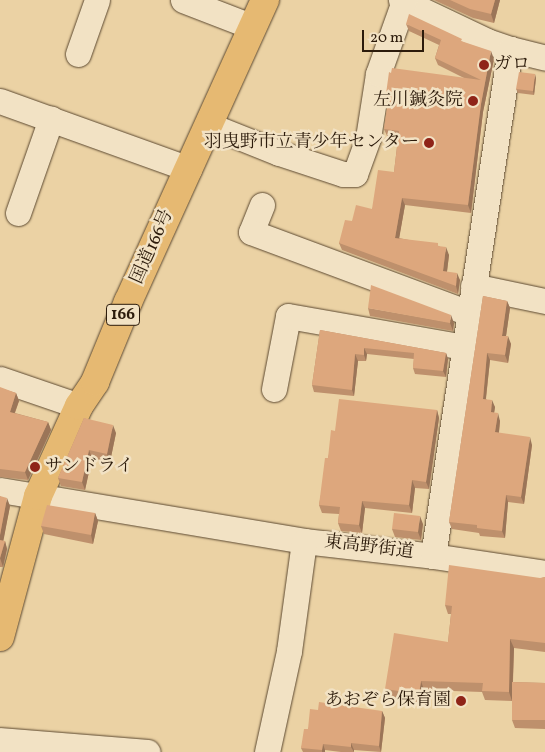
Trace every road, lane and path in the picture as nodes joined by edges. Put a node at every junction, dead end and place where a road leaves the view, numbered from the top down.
1 (97, 0) edge
2 (183, 0) edge
3 (265, 0) edge
4 (402, 1) edge
5 (253, 27) junction
6 (510, 50) junction
7 (78, 54) dead end
8 (545, 58) edge
9 (0, 101) edge
10 (51, 118) junction
11 (209, 125) junction
12 (189, 169) junction
13 (262, 205) dead end
14 (18, 213) dead end
15 (473, 286) junction
16 (545, 301) edge
17 (469, 313) junction
18 (463, 347) junction
19 (0, 379) edge
20 (274, 389) dead end
21 (79, 406) junction
22 (0, 490) edge
23 (38, 496) junction
24 (304, 541) junction
25 (433, 556) junction
26 (545, 573) edge
27 (0, 637) edge
28 (0, 740) edge
29 (148, 752) edge
30 (267, 752) edge

1 - 7 street
2 - 5 street
3 - 5 highway, 国道166号 / 166
4 - 6 street
4 - 11 street
5 - 11 highway, 国道166号 / 166
6 - 8 street
6 - 15 street
9 - 10 street
10 - 12 street
10 - 14 street
11 - 12 highway, 国道166号 / 166
12 - 21 highway, 国道166号 / 166
13 - 17 street
15 - 16 street
15 - 17 street
17 - 18 street
18 - 20 street
18 - 25 street
19 - 21 street
21 - 23 highway, 国道166号 / 166
22 - 23 street, 東高野街道
23 - 24 street, 東高野街道
23 - 27 highway, 国道166号 / 166
24 - 25 street, 東高野街道
24 - 30 street
25 - 26 street, 東高野街道
28 - 29 street

